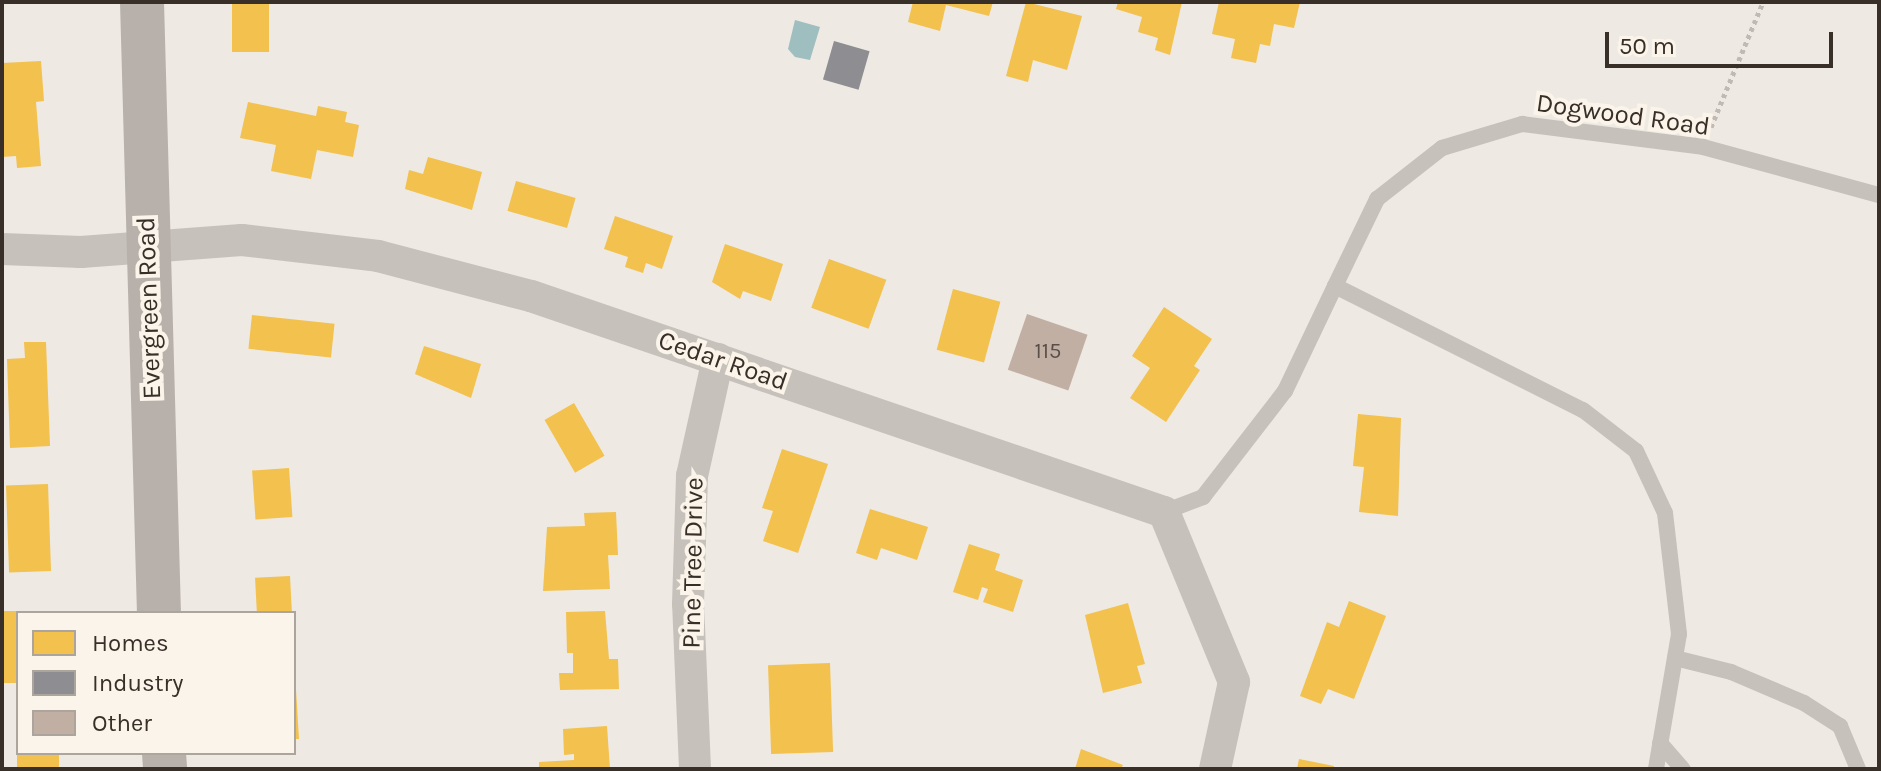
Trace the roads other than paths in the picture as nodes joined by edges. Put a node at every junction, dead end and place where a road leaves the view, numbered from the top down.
1 (142, 2) edge
2 (1879, 195) edge
3 (146, 247) junction
4 (2, 249) edge
5 (1335, 286) junction
6 (718, 359) junction
7 (1164, 512) junction
8 (159, 611) edge
9 (1675, 658) junction
10 (1660, 743) junction
11 (695, 769) edge
12 (1215, 769) edge
13 (1656, 769) edge
14 (1683, 769) edge
15 (1858, 769) edge

1 - 3 street, Evergreen Road
2 - 5 lane, Dogwood Road
3 - 4 street, Cedar Road
3 - 6 street, Cedar Road
3 - 8 street, Evergreen Road
5 - 7 lane, Dogwood Road
5 - 9 lane
6 - 7 street, Cedar Road
6 - 11 street, Pine Tree Drive
7 - 12 street
9 - 10 lane
9 - 15 lane
10 - 13 lane
10 - 14 lane

